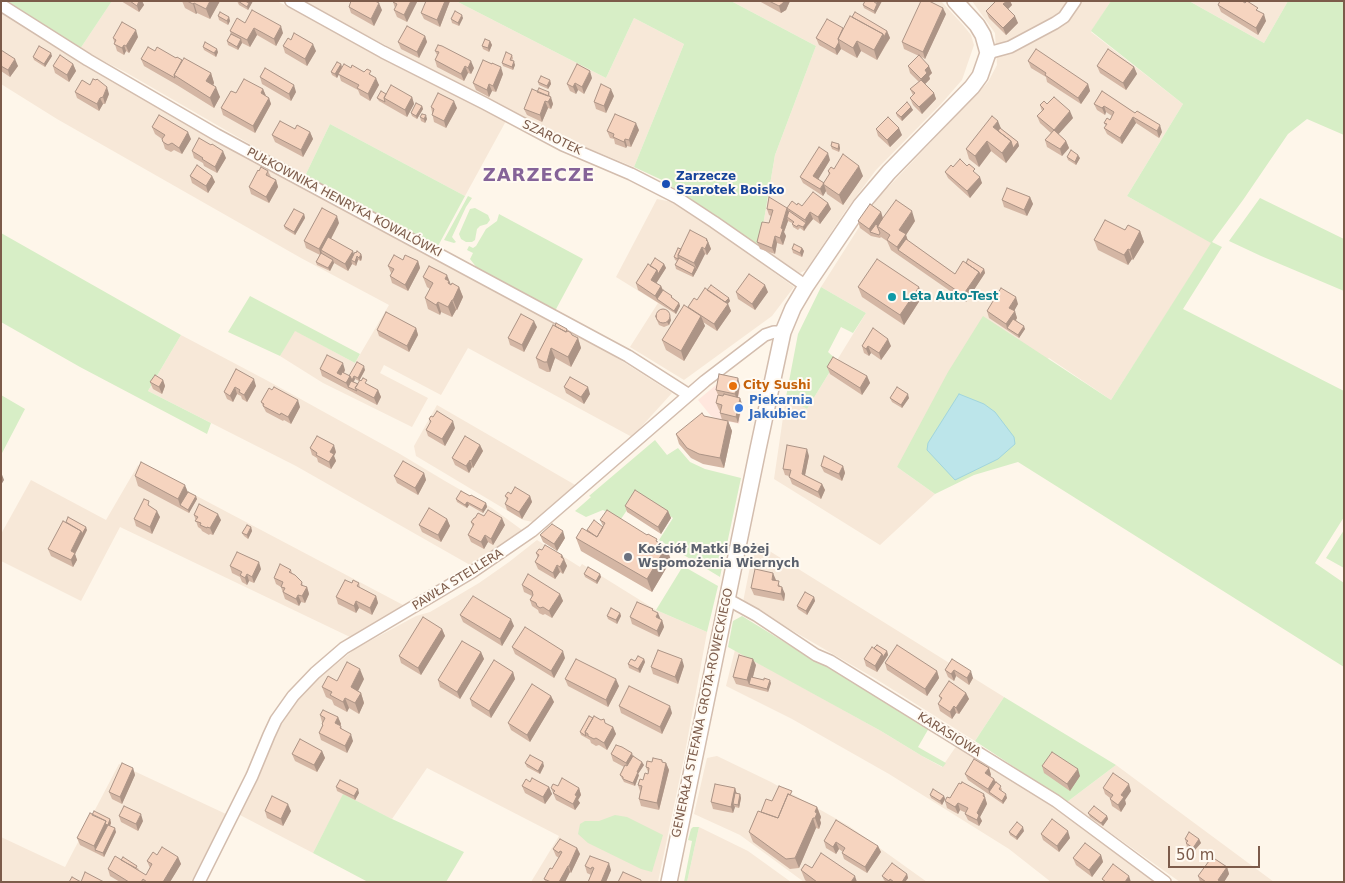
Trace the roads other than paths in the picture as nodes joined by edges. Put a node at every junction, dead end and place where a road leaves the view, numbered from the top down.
1 (291, 1) edge
2 (955, 1) edge
3 (1075, 1) edge
4 (1, 6) edge
5 (988, 54) junction
6 (806, 286) junction
7 (783, 332) junction
8 (689, 395) junction
9 (727, 599) junction
10 (199, 882) edge
11 (668, 882) edge
12 (1164, 882) edge

1 - 6 street, SZAROTEK
2 - 5 street
3 - 5 street
4 - 8 street, PUŁKOWNIKA HENRYKA KOWALÓWKI
5 - 6 street, GENERAŁA STEFANA GROTA-ROWECKIEGO
6 - 7 street, GENERAŁA STEFANA GROTA-ROWECKIEGO
7 - 8 street, PAWŁA STELLERA
7 - 9 street, GENERAŁA STEFANA GROTA-ROWECKIEGO
8 - 10 street, PAWŁA STELLERA
9 - 11 street, GENERAŁA STEFANA GROTA-ROWECKIEGO
9 - 12 street, KARASIOWA

